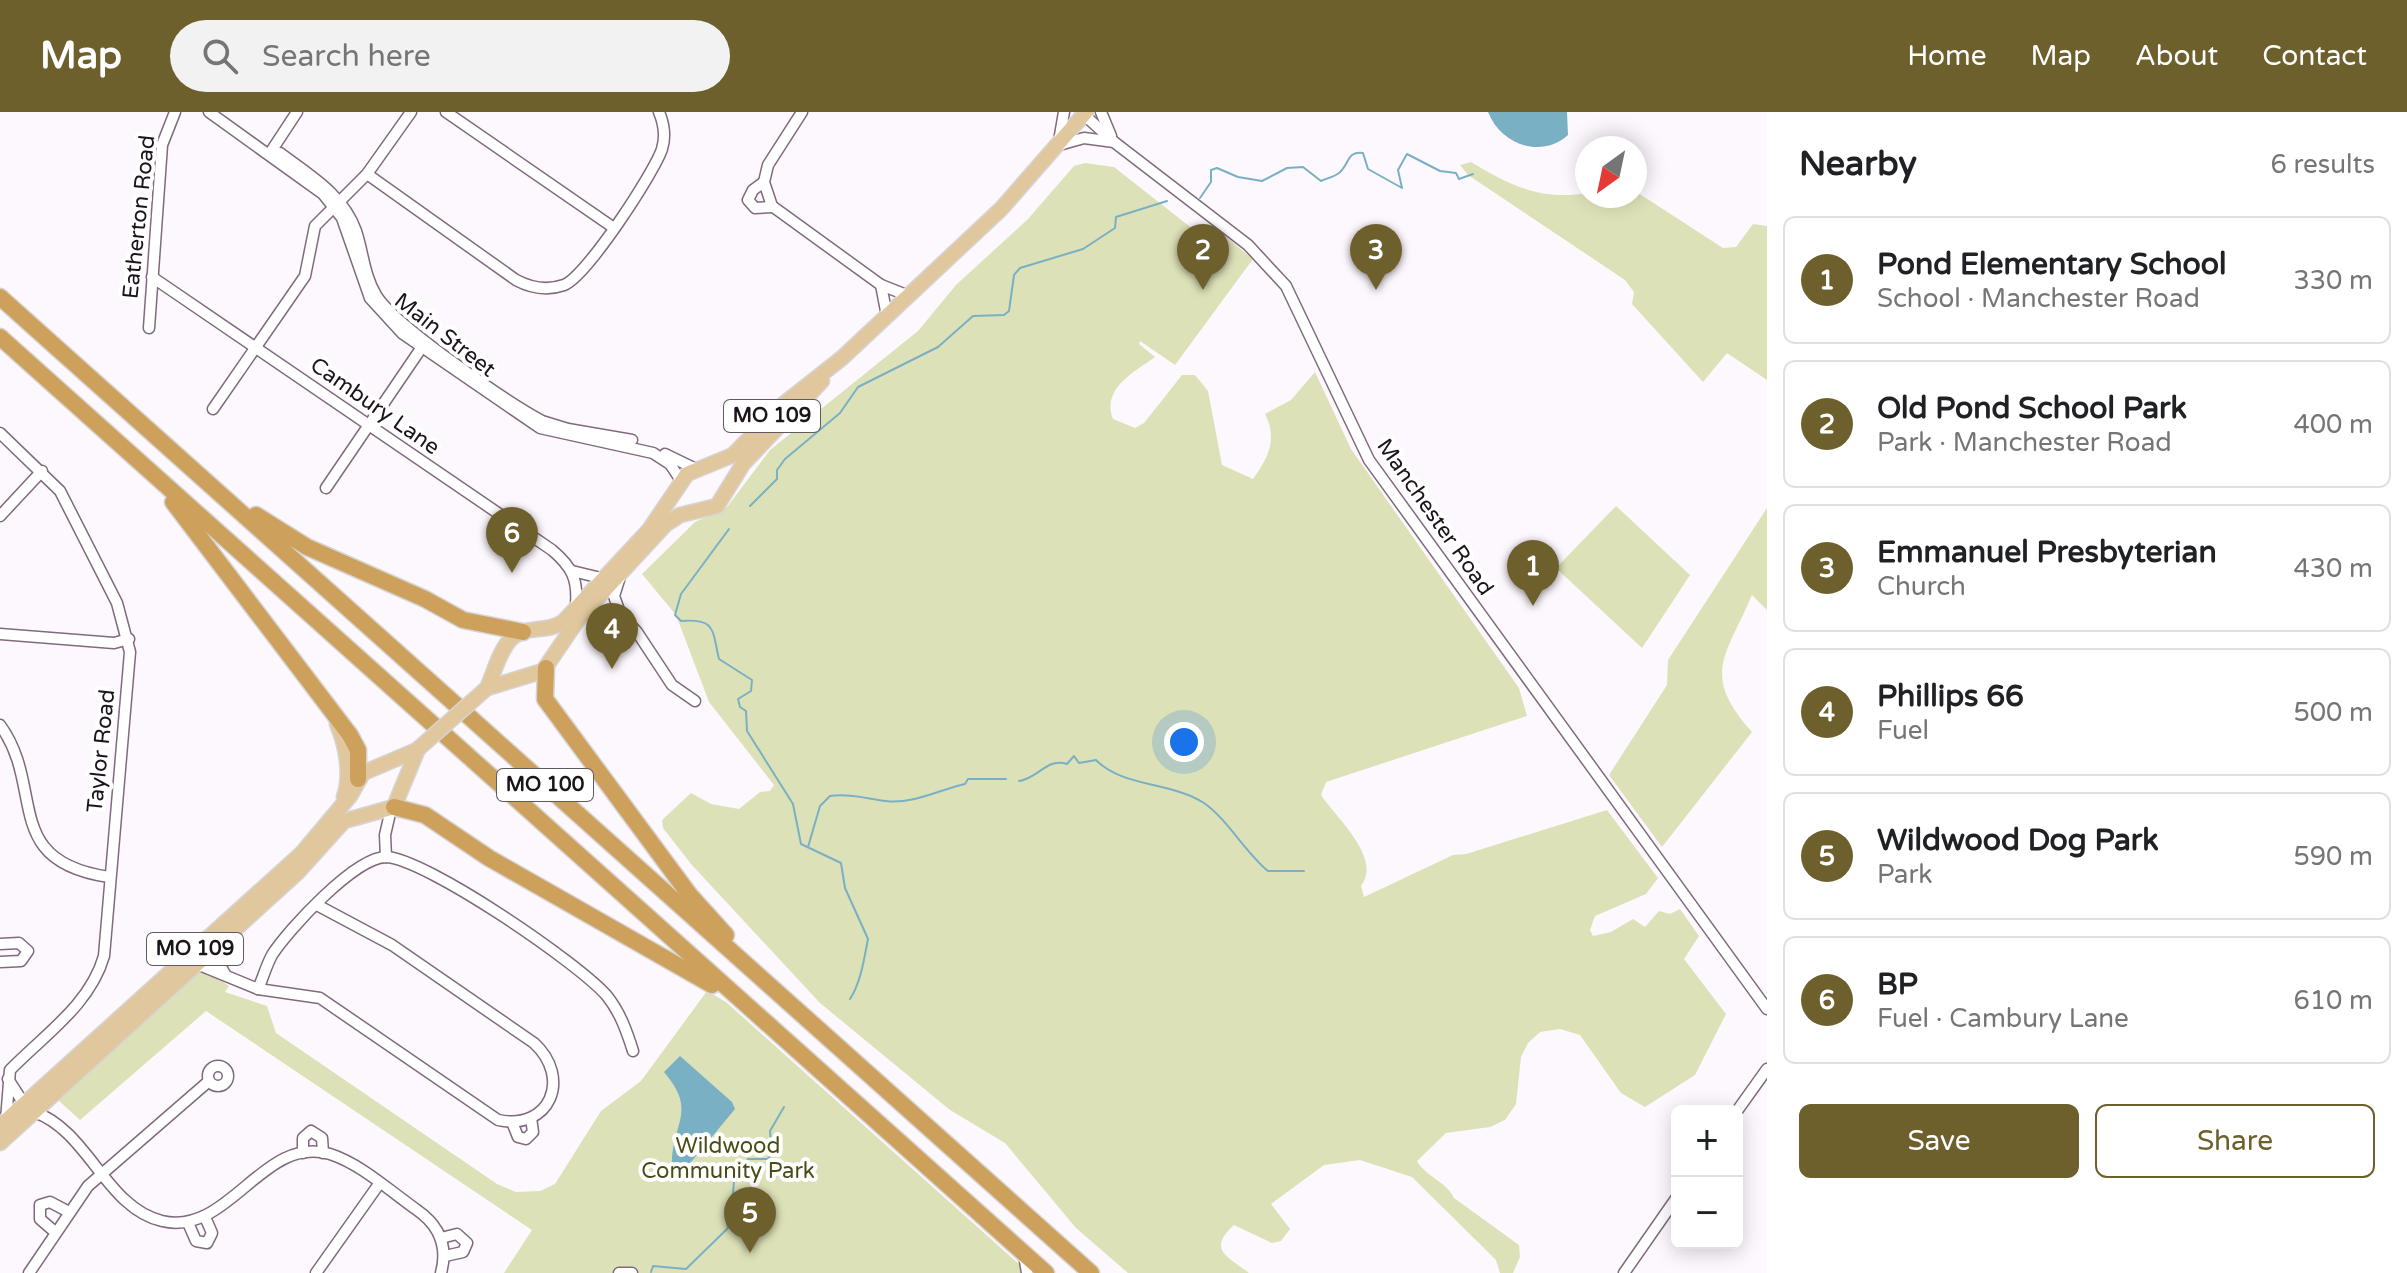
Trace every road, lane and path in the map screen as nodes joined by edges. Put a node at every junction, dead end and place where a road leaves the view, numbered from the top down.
1 (175, 112) edge
2 (209, 112) edge
3 (221, 112) edge
4 (297, 112) edge
5 (411, 112) edge
6 (446, 112) edge
7 (659, 112) edge
8 (802, 112) edge
9 (1064, 112) edge
10 (1101, 112) edge
11 (1084, 113) edge
12 (1114, 142) junction
13 (1057, 145) junction
14 (272, 150) junction
15 (367, 174) junction
16 (764, 182) junction
17 (336, 205) junction
18 (773, 207) junction
19 (614, 228) junction
20 (152, 277) junction
21 (881, 285) junction
22 (909, 296) junction
23 (0, 297) edge
24 (887, 316) junction
25 (149, 328) dead end
26 (0, 337) edge
27 (422, 347) junction
28 (256, 348) junction
29 (842, 358) junction
30 (213, 409) dead end
31 (369, 426) junction
32 (0, 433) edge
33 (142, 464) junction
34 (698, 468) junction
35 (42, 471) junction
36 (682, 483) junction
37 (212, 486) junction
38 (326, 488) dead end
39 (724, 493) junction
40 (704, 511) junction
41 (0, 516) edge
42 (572, 571) junction
43 (620, 577) junction
44 (601, 578) junction
45 (580, 609) junction
46 (620, 613) junction
47 (527, 632) junction
48 (0, 634) edge
49 (126, 639) junction
50 (506, 646) junction
51 (547, 665) junction
52 (529, 678) junction
53 (487, 688) junction
54 (695, 701) dead end
55 (336, 720) junction
56 (1, 727) edge
57 (418, 749) junction
58 (381, 767) junction
59 (357, 782) junction
60 (401, 786) junction
61 (393, 808) junction
62 (338, 811) junction
63 (371, 812) junction
64 (385, 835) junction
65 (386, 857) junction
66 (109, 877) junction
67 (317, 905) junction
68 (0, 944) edge
69 (216, 947) junction
70 (0, 962) edge
71 (197, 964) junction
72 (225, 974) junction
73 (763, 980) junction
74 (258, 989) junction
75 (1767, 1009) edge
76 (757, 1014) junction
77 (633, 1051) dead end
78 (1767, 1069) edge
79 (7, 1077) junction
80 (209, 1081) dead end
81 (49, 1099) junction
82 (1741, 1105) edge
83 (29, 1108) junction
84 (531, 1118) junction
85 (55, 1122) junction
86 (512, 1122) junction
87 (9, 1124) edge
88 (0, 1143) edge
89 (303, 1153) junction
90 (323, 1153) junction
91 (101, 1173) junction
92 (379, 1184) junction
93 (1671, 1206) edge
94 (69, 1212) junction
95 (205, 1217) junction
96 (189, 1225) junction
97 (55, 1232) junction
98 (441, 1238) junction
99 (1023, 1253) junction
100 (445, 1256) junction
101 (29, 1273) edge
102 (316, 1273) edge
103 (441, 1273) edge
104 (619, 1273) edge
105 (632, 1273) edge
106 (1027, 1273) edge
107 (1046, 1273) edge
108 (1091, 1273) edge
109 (1624, 1273) edge

1 - 20 street, Eatherton Road
2 - 14 street, Main Street
3 - 14 street, Main Street
4 - 14 street
5 - 15 street
6 - 19 street
7 - 19 street
8 - 16 street
9 - 13 street
10 - 12 street
11 - 12 street, Manchester Road
11 - 13 main road, MO 109
12 - 13 street
12 - 75 street, Manchester Road
13 - 22 main road, MO 109
14 - 17 street, Main Street
15 - 17 street
15 - 19 street
16 - 18 street
16 - 18 street
17 - 27 street, Main Street
17 - 28 street
17 - 34 street, Main Street
18 - 21 street
20 - 25 street, Eatherton Road
20 - 28 street, Cambury Lane
21 - 22 street
21 - 24 street
22 - 24 main road, MO 109
23 - 37 highway, MO 100
24 - 29 main road, MO 109
26 - 33 highway, MO 100
27 - 31 street
27 - 36 street, Main Street
28 - 30 street
28 - 31 street, Cambury Lane
29 - 34 main road, MO 109
29 - 39 main road, MO 109
31 - 38 street
31 - 42 street, Cambury Lane
32 - 35 street, Taylor Road
33 - 55 highway
33 - 76 highway, MO 100
34 - 36 main road, MO 109
34 - 39 main road
35 - 41 street
35 - 49 street, Taylor Road
36 - 40 main road
36 - 44 main road, MO 109
37 - 47 highway
37 - 73 highway, MO 100
39 - 40 main road, MO 109
40 - 43 main road, MO 109
42 - 44 street, Cambury Lane
42 - 45 street
43 - 45 main road, MO 109
43 - 46 street
44 - 45 main road, MO 109
45 - 46 street
45 - 47 main road, MO 109
45 - 51 main road, MO 109
46 - 54 street
47 - 50 main road, MO 109
47 - 51 main road
48 - 49 street
49 - 66 street, Taylor Road
50 - 52 main road
50 - 53 main road, MO 109
51 - 52 main road, MO 109
51 - 73 highway
52 - 53 main road, MO 109
53 - 57 main road, MO 109, bridge
55 - 59 highway
55 - 62 main road
56 - 66 street
57 - 58 main road, MO 109
57 - 60 main road, MO 109
58 - 59 main road, MO 109
58 - 60 main road
59 - 62 main road, MO 109
59 - 63 main road
60 - 61 main road, MO 109
61 - 63 main road, MO 109
61 - 64 street
61 - 76 highway
62 - 83 main road, MO 109
63 - 64 street
63 - 69 main road, MO 109
64 - 65 street
65 - 67 street
65 - 77 street
66 - 79 street, Taylor Road
67 - 74 street
67 - 84 street
68 - 70 street
69 - 71 main road, MO 109
69 - 72 street
71 - 72 street
71 - 81 main road, MO 109
72 - 74 street
73 - 108 highway, MO 100
74 - 86 street
76 - 99 highway, MO 100
78 - 82 street
79 - 83 street
79 - 87 street
80 - 91 street
81 - 83 main road, MO 109
81 - 85 street
83 - 85 street
83 - 87 main road
84 - 86 street
84 - 86 street
85 - 91 street
87 - 88 main road
89 - 90 street
89 - 90 street
89 - 95 street
90 - 92 street
91 - 94 street
91 - 96 street
92 - 98 street
92 - 102 street
93 - 109 street
94 - 97 street
94 - 97 street
95 - 96 street
95 - 96 street
97 - 101 street
98 - 100 street
98 - 100 street
99 - 106 street
99 - 107 highway, MO 100
100 - 103 street
104 - 105 street

